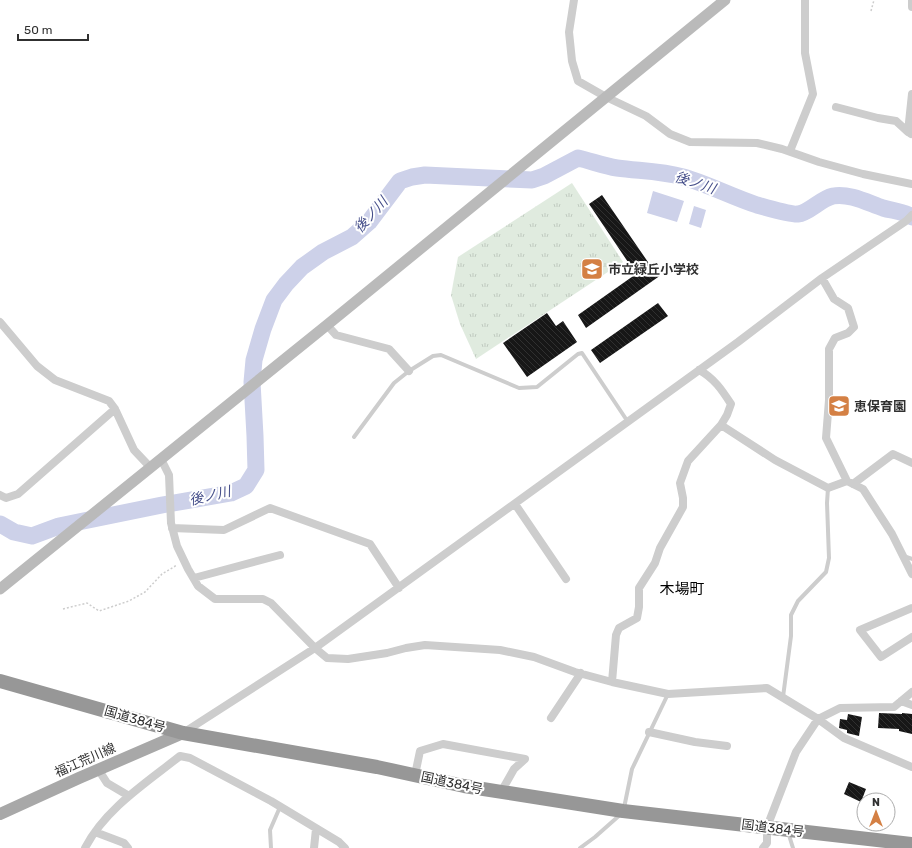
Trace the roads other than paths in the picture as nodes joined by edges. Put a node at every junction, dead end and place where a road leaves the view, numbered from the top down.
1 (574, 0) edge
2 (725, 0) edge
3 (805, 0) edge
4 (912, 0) edge
5 (912, 7) edge
6 (912, 94) edge
7 (606, 97) junction
8 (836, 107) dead end
9 (910, 134) edge
10 (790, 151) junction
11 (912, 184) edge
12 (912, 215) edge
13 (822, 278) junction
14 (0, 322) edge
15 (327, 325) junction
16 (699, 370) junction
17 (409, 371) junction
18 (115, 409) junction
19 (628, 422) junction
20 (721, 425) junction
21 (354, 437) dead end
22 (161, 459) junction
23 (912, 463) edge
24 (150, 467) junction
25 (850, 482) junction
26 (828, 488) junction
27 (0, 495) edge
28 (515, 504) junction
29 (172, 528) junction
30 (280, 555) dead end
31 (904, 556) junction
32 (912, 559) edge
33 (912, 574) edge
34 (194, 578) junction
35 (566, 579) dead end
36 (399, 588) junction
37 (0, 589) edge
38 (912, 608) edge
39 (912, 637) edge
40 (315, 648) junction
41 (580, 674) junction
42 (0, 681) edge
43 (612, 682) junction
44 (912, 692) edge
45 (668, 694) junction
46 (782, 697) junction
47 (901, 701) junction
48 (912, 705) edge
49 (551, 718) dead end
50 (818, 719) junction
51 (649, 732) junction
52 (183, 733) junction
53 (728, 746) dead end
54 (912, 767) edge
55 (98, 769) junction
56 (415, 775) junction
57 (502, 792) junction
58 (129, 796) junction
59 (280, 807) junction
60 (624, 811) junction
61 (0, 814) edge
62 (767, 827) junction
63 (316, 829) junction
64 (787, 830) junction
65 (95, 832) junction
66 (912, 844) edge
67 (85, 848) edge
68 (128, 848) edge
69 (271, 848) edge
70 (314, 848) edge
71 (345, 848) edge
72 (580, 848) edge
73 (763, 848) edge
74 (793, 848) edge

1 - 7 street
2 - 7 street
3 - 10 street
4 - 5 street
6 - 9 street
7 - 10 street
7 - 15 street
8 - 9 street
10 - 11 street
12 - 13 street
13 - 16 street
13 - 25 street
14 - 18 street
15 - 17 street
15 - 22 street
16 - 19 street
16 - 20 street
17 - 19 lane
17 - 21 lane
18 - 24 street
18 - 27 street
19 - 28 street
20 - 26 street
20 - 43 street
22 - 24 street
22 - 29 street
23 - 25 street
24 - 37 street
25 - 26 street
25 - 31 street
26 - 46 lane
28 - 35 street
28 - 36 street
29 - 34 street
29 - 36 street
30 - 34 street
31 - 32 lane
31 - 33 street
34 - 40 street
36 - 40 street
38 - 39 street
40 - 41 street
40 - 52 street
41 - 43 street
41 - 49 street
42 - 52 highway, 国道384号
43 - 45 street
44 - 47 street
45 - 46 street
45 - 51 lane
46 - 50 street
47 - 48 street
47 - 50 street
50 - 54 street
50 - 62 street
51 - 53 street
51 - 60 lane
52 - 55 main road, 福江荒川線
52 - 56 highway, 国道384号
55 - 58 street
55 - 61 main road, 福江荒川線
56 - 57 highway, 国道384号
56 - 57 street
57 - 60 highway, 国道384号
58 - 59 street
58 - 65 street
59 - 63 street
59 - 69 lane
60 - 62 highway, 国道384号
60 - 72 lane
62 - 64 highway, 国道384号
62 - 73 street
63 - 70 street
63 - 71 street
64 - 66 highway, 国道384号
64 - 74 lane
65 - 67 street
65 - 68 street

